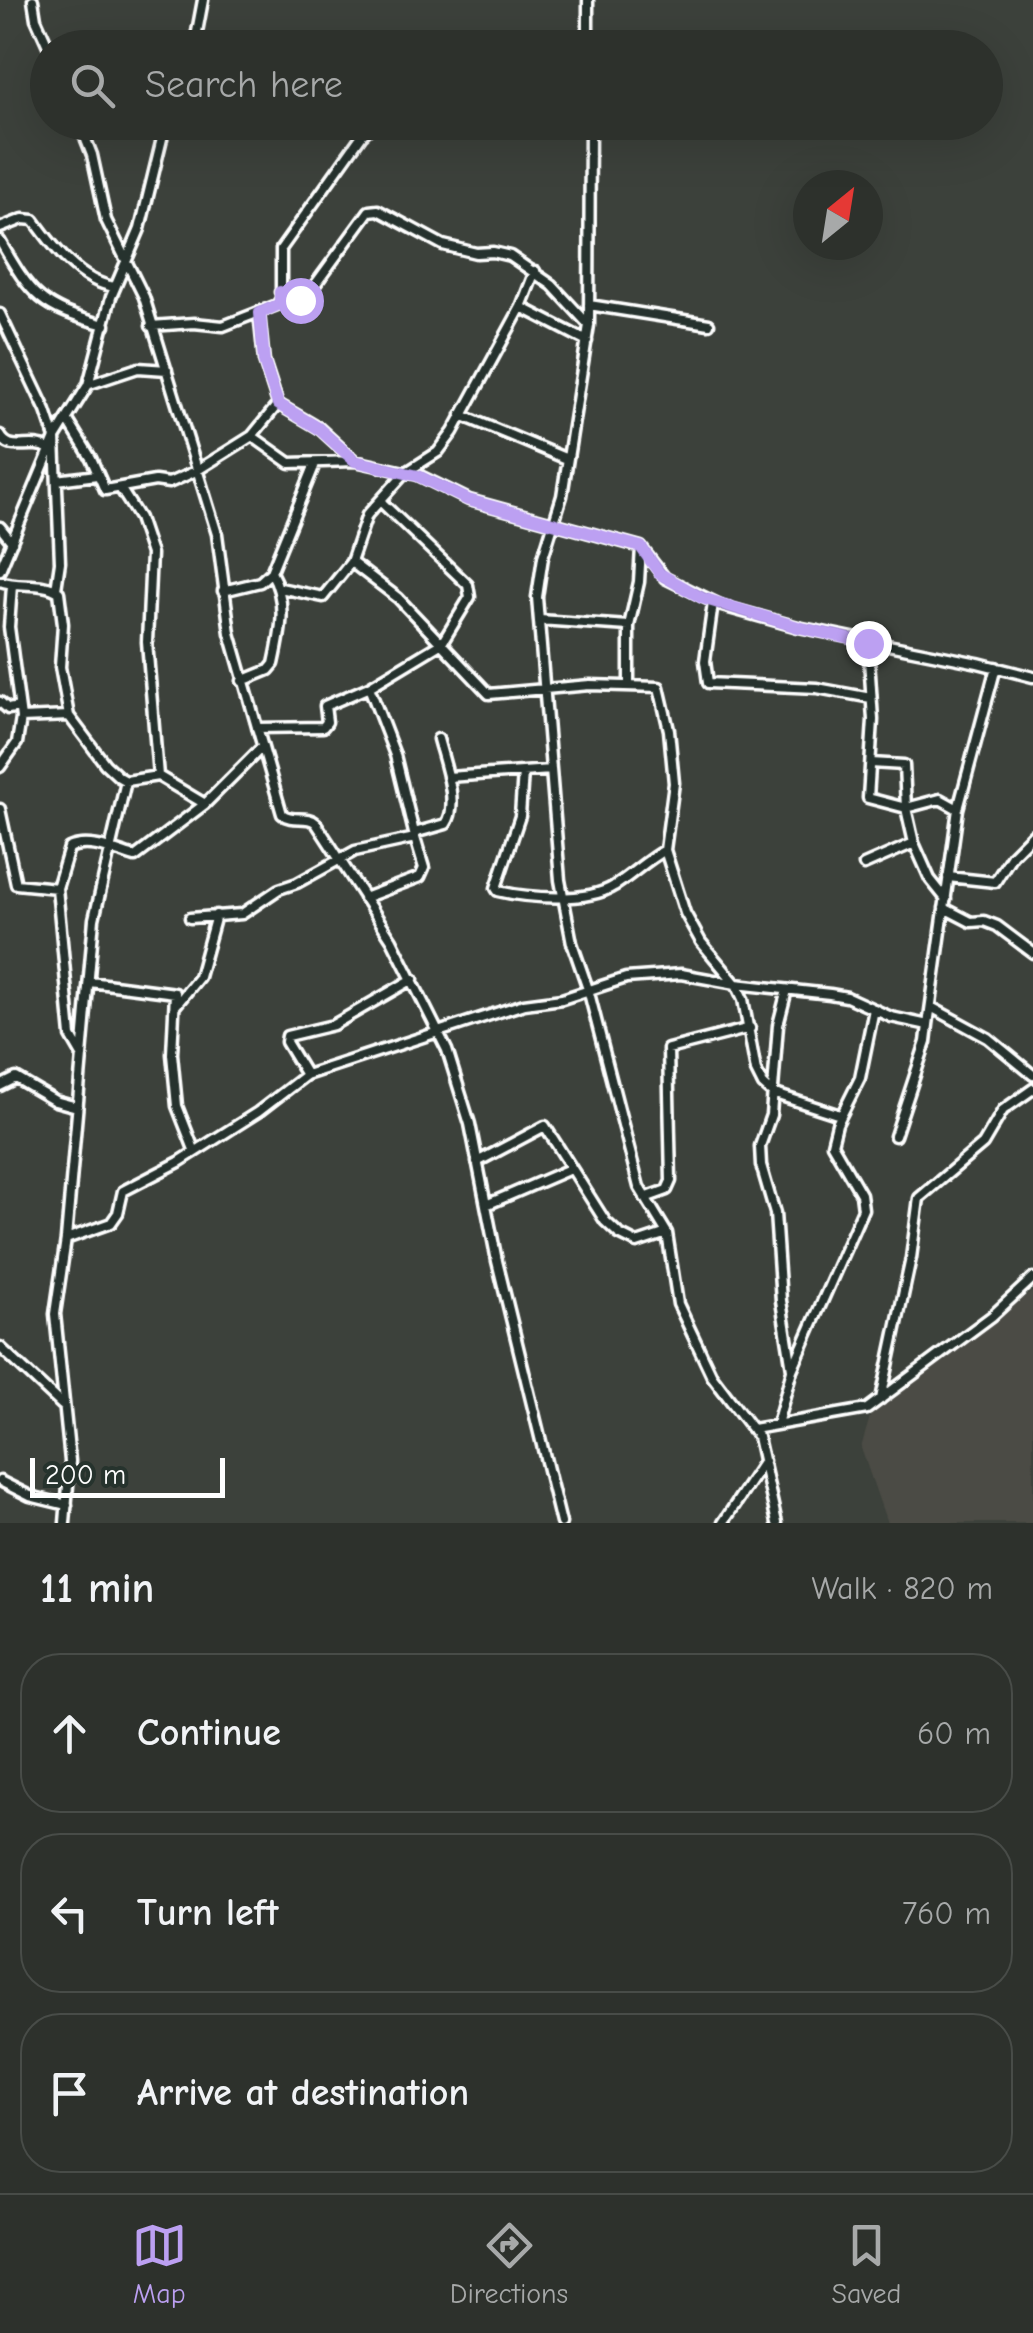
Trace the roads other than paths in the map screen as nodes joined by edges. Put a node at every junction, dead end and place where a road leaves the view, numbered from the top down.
1 (32, 0) edge
2 (203, 0) edge
3 (588, 0) edge
4 (41, 30) edge
5 (197, 30) edge
6 (588, 30) edge
7 (86, 140) edge
8 (162, 140) edge
9 (358, 140) edge
10 (590, 140) edge
11 (0, 228) edge
12 (0, 241) edge
13 (126, 260) junction
14 (535, 271) junction
15 (115, 286) junction
16 (280, 292) junction
17 (589, 305) junction
18 (520, 307) junction
19 (260, 313) junction
20 (0, 314) edge
21 (709, 324) dead end
22 (589, 325) junction
23 (105, 326) junction
24 (152, 326) junction
25 (587, 341) junction
26 (167, 370) junction
27 (88, 384) junction
28 (278, 404) junction
29 (462, 415) junction
30 (67, 419) junction
31 (0, 435) edge
32 (252, 436) junction
33 (55, 438) junction
34 (50, 449) junction
35 (567, 459) junction
36 (355, 461) junction
37 (315, 464) junction
38 (196, 472) junction
39 (405, 474) junction
40 (97, 475) junction
41 (57, 480) junction
42 (120, 488) junction
43 (380, 500) junction
44 (554, 526) junction
45 (0, 527) edge
46 (12, 542) junction
47 (641, 547) junction
48 (351, 562) junction
49 (0, 570) edge
50 (271, 572) junction
51 (0, 581) edge
52 (12, 585) junction
53 (280, 588) junction
54 (56, 589) junction
55 (223, 591) junction
56 (713, 603) junction
57 (539, 620) junction
58 (629, 626) junction
59 (868, 643) junction
60 (442, 644) junction
61 (996, 667) junction
62 (1033, 678) edge
63 (242, 681) junction
64 (629, 684) junction
65 (369, 687) junction
66 (545, 691) junction
67 (870, 698) junction
68 (0, 702) edge
69 (19, 707) junction
70 (69, 716) junction
71 (21, 718) junction
72 (257, 728) junction
73 (438, 739) dead end
74 (261, 748) junction
75 (871, 763) junction
76 (0, 766) edge
77 (552, 770) junction
78 (523, 772) junction
79 (158, 776) junction
80 (448, 777) junction
81 (126, 780) junction
82 (205, 804) junction
83 (906, 808) junction
84 (958, 808) junction
85 (0, 809) edge
86 (1033, 834) edge
87 (414, 835) junction
88 (914, 843) junction
89 (111, 848) junction
90 (665, 850) junction
91 (340, 859) junction
92 (864, 865) dead end
93 (948, 877) junction
94 (57, 888) junction
95 (364, 898) junction
96 (562, 898) junction
97 (945, 904) junction
98 (216, 915) junction
99 (190, 918) dead end
100 (1033, 953) edge
101 (413, 979) junction
102 (90, 982) junction
103 (736, 984) junction
104 (588, 989) junction
105 (787, 990) junction
106 (175, 1006) junction
107 (931, 1007) junction
108 (874, 1009) junction
109 (928, 1025) junction
110 (750, 1028) junction
111 (440, 1033) junction
112 (82, 1055) junction
113 (306, 1075) junction
114 (1033, 1075) edge
115 (0, 1086) edge
116 (1033, 1090) edge
117 (772, 1094) junction
118 (77, 1108) junction
119 (840, 1116) junction
120 (894, 1136) dead end
121 (195, 1152) junction
122 (477, 1162) junction
123 (570, 1169) junction
124 (645, 1198) junction
125 (486, 1204) junction
126 (667, 1233) junction
127 (66, 1239) junction
128 (1033, 1278) edge
129 (0, 1347) edge
130 (792, 1370) junction
131 (881, 1399) junction
132 (64, 1407) junction
133 (777, 1424) junction
134 (753, 1428) junction
135 (764, 1461) junction
136 (0, 1482) edge
137 (67, 1505) junction
138 (65, 1523) edge
139 (561, 1523) edge
140 (722, 1523) edge
141 (777, 1523) edge

1 - 4 street
2 - 5 street
3 - 6 street
7 - 13 street
8 - 13 street
9 - 16 street
10 - 17 street
11 - 15 street
12 - 23 street
13 - 15 street
13 - 24 street
14 - 16 street
14 - 18 street
14 - 22 street
15 - 23 street
16 - 19 street
17 - 21 street
17 - 22 street
18 - 25 street
18 - 29 street
19 - 24 street
19 - 28 street
20 - 33 street
22 - 25 street
23 - 27 street
24 - 26 street
25 - 35 street
26 - 27 street
26 - 38 street
27 - 30 street
28 - 32 street
28 - 36 street
29 - 35 street
29 - 39 street
30 - 33 street
30 - 40 street
31 - 34 street
32 - 37 street
32 - 38 street
33 - 34 street
33 - 41 street
34 - 46 street
35 - 44 street
36 - 37 street
36 - 39 street
37 - 50 street
38 - 42 street
38 - 55 street
39 - 43 street
39 - 44 street
40 - 41 street
40 - 42 street
41 - 54 street
42 - 79 street
43 - 48 street
43 - 60 street
44 - 47 street
44 - 57 street
45 - 46 street
46 - 49 street
47 - 56 street
47 - 58 street
48 - 53 street
48 - 60 street
50 - 53 street
50 - 55 street
51 - 52 street
52 - 54 street
52 - 69 street
53 - 63 street
54 - 70 street
55 - 63 street
56 - 59 street
56 - 67 street
57 - 58 street
57 - 66 street
58 - 64 street
59 - 61 street
59 - 67 street
60 - 65 street
60 - 66 street
61 - 62 street
61 - 84 street
63 - 72 street
64 - 66 street
64 - 90 street
65 - 72 street
65 - 87 street
66 - 77 street
67 - 75 street
68 - 69 street
69 - 71 street
70 - 71 street
70 - 81 street
71 - 76 street
72 - 74 street
73 - 80 street
74 - 82 street
74 - 91 street
75 - 83 street
75 - 83 street
77 - 78 street
77 - 96 street
78 - 80 street
78 - 96 street
79 - 81 street
79 - 82 street
80 - 87 street
81 - 89 street
82 - 89 street
83 - 84 street
83 - 88 street
84 - 93 street
85 - 94 street
86 - 93 street
87 - 91 street
87 - 95 street
88 - 92 street
88 - 97 street
89 - 94 street
89 - 102 street
90 - 96 street
90 - 103 street
91 - 95 street
91 - 98 street
93 - 97 street
94 - 112 street
95 - 101 street
96 - 104 street
97 - 100 street
97 - 107 street
98 - 99 street
98 - 106 street
101 - 111 street
101 - 113 street
102 - 106 street
102 - 112 street
103 - 104 street
103 - 105 street
103 - 110 street
104 - 111 street
104 - 124 street
105 - 108 street
105 - 117 street
106 - 121 street
107 - 109 street
107 - 114 street
108 - 109 street
108 - 119 street
109 - 120 street
110 - 117 street
110 - 124 street
111 - 113 street
111 - 122 street
112 - 118 street
113 - 121 street
115 - 118 street
116 - 131 street
117 - 119 street
117 - 130 street
118 - 127 street
119 - 130 street
121 - 127 street
122 - 123 street
122 - 125 street
123 - 125 street
123 - 126 street
124 - 126 street
125 - 139 street
126 - 134 street
127 - 132 street
128 - 131 street
129 - 132 street
130 - 133 street
131 - 133 street
132 - 137 street
133 - 134 street
134 - 135 street
135 - 140 street
135 - 141 street
136 - 137 street
137 - 138 street

